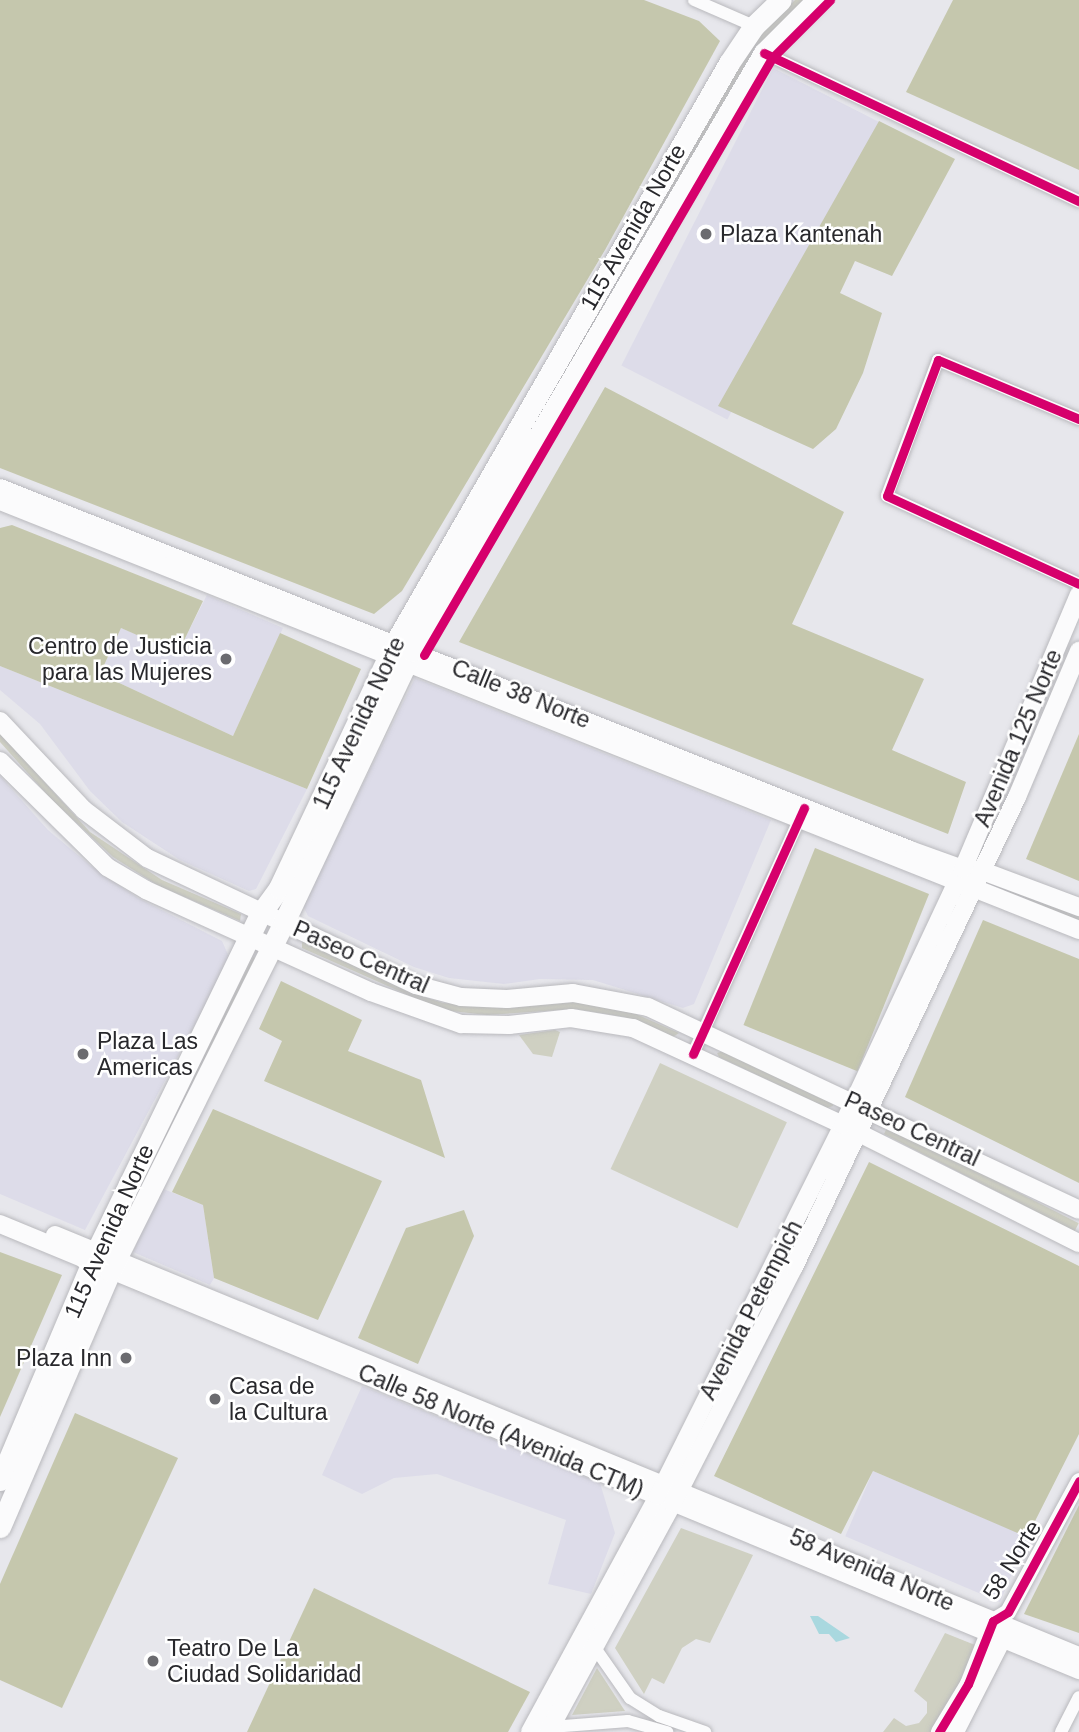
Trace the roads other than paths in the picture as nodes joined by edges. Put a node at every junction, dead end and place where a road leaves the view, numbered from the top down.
1 (694, 0) edge
2 (781, 0) edge
3 (817, 0) edge
4 (709, 2) edge
5 (754, 26) junction
6 (764, 52) junction
7 (1079, 201) edge
8 (624, 266) junction
9 (1079, 419) edge
10 (0, 488) edge
11 (0, 501) edge
12 (1079, 584) edge
13 (1079, 595) edge
14 (1079, 651) edge
15 (401, 654) junction
16 (0, 721) edge
17 (0, 761) edge
18 (1017, 797) junction
19 (802, 814) junction
20 (968, 877) junction
21 (1016, 882) junction
22 (1079, 907) edge
23 (261, 913) junction
24 (284, 922) junction
25 (1079, 930) edge
26 (251, 937) junction
27 (270, 946) junction
28 (704, 1032) junction
29 (693, 1054) junction
30 (862, 1104) junction
31 (851, 1129) junction
32 (1079, 1210) edge
33 (0, 1213) edge
34 (0, 1224) edge
35 (1079, 1243) edge
36 (104, 1261) junction
37 (0, 1480) edge
38 (1079, 1481) edge
39 (669, 1493) junction
40 (0, 1527) edge
41 (1000, 1626) junction
42 (594, 1648) junction
43 (1079, 1656) edge
44 (1079, 1670) edge
45 (1079, 1697) edge
46 (957, 1723) edge
47 (658, 1727) edge
48 (549, 1729) edge
49 (530, 1732) edge
50 (705, 1732) edge
51 (939, 1732) edge
52 (1061, 1732) edge

1 - 4 street
2 - 5 main road, 115 Avenida Norte
3 - 6 main road, 115 Avenida Norte
4 - 5 street
5 - 8 main road, 115 Avenida Norte
6 - 7 street
6 - 8 main road, 115 Avenida Norte
8 - 15 main road, 115 Avenida Norte
9 - 12 street
10 - 15 main road, Calle 38 Norte
11 - 15 main road, Calle 38 Norte
13 - 20 main road, Avenida 125 Norte
14 - 18 main road, Avenida 125 Norte
15 - 19 main road, Calle 38 Norte
15 - 23 main road, 115 Avenida Norte
15 - 24 main road, 115 Avenida Norte
16 - 23 main road, Paseo Central
17 - 26 main road, Paseo Central
18 - 20 main road, Avenida 125 Norte
18 - 21 main road
19 - 20 main road, Calle 38 Norte
19 - 28 street
20 - 21 main road
20 - 25 main road
20 - 30 main road, Avenida Petempich
21 - 22 main road
23 - 24 main road, Paseo Central
23 - 26 main road, 115 Avenida Norte
24 - 27 main road, 115 Avenida Norte
24 - 28 main road, Paseo Central
26 - 27 main road, Paseo Central
26 - 36 main road, 115 Avenida Norte
27 - 29 main road, Paseo Central
27 - 36 main road, 115 Avenida Norte
28 - 29 street
28 - 30 main road, Paseo Central
29 - 31 main road, Paseo Central
30 - 31 main road, Avenida Petempich
30 - 32 main road, Paseo Central
31 - 35 main road, Paseo Central
31 - 39 main road, Avenida Petempich
33 - 36 main road
34 - 36 main road
36 - 37 main road, 115 Avenida Norte
36 - 39 main road, Calle 58 Norte (Avenida CTM)
36 - 40 main road, 115 Avenida Norte
38 - 41 street, 58 Norte
39 - 41 main road, 58 Avenida Norte
39 - 42 main road, Avenida Petempich
39 - 49 main road, Avenida Petempich
41 - 43 main road, 58 Avenida Norte
41 - 44 main road, 58 Avenida Norte
41 - 46 street, 58 Norte
42 - 47 street
42 - 48 main road, Avenida Petempich
45 - 52 street
46 - 51 street, 58 Norte
47 - 48 street
47 - 50 street

